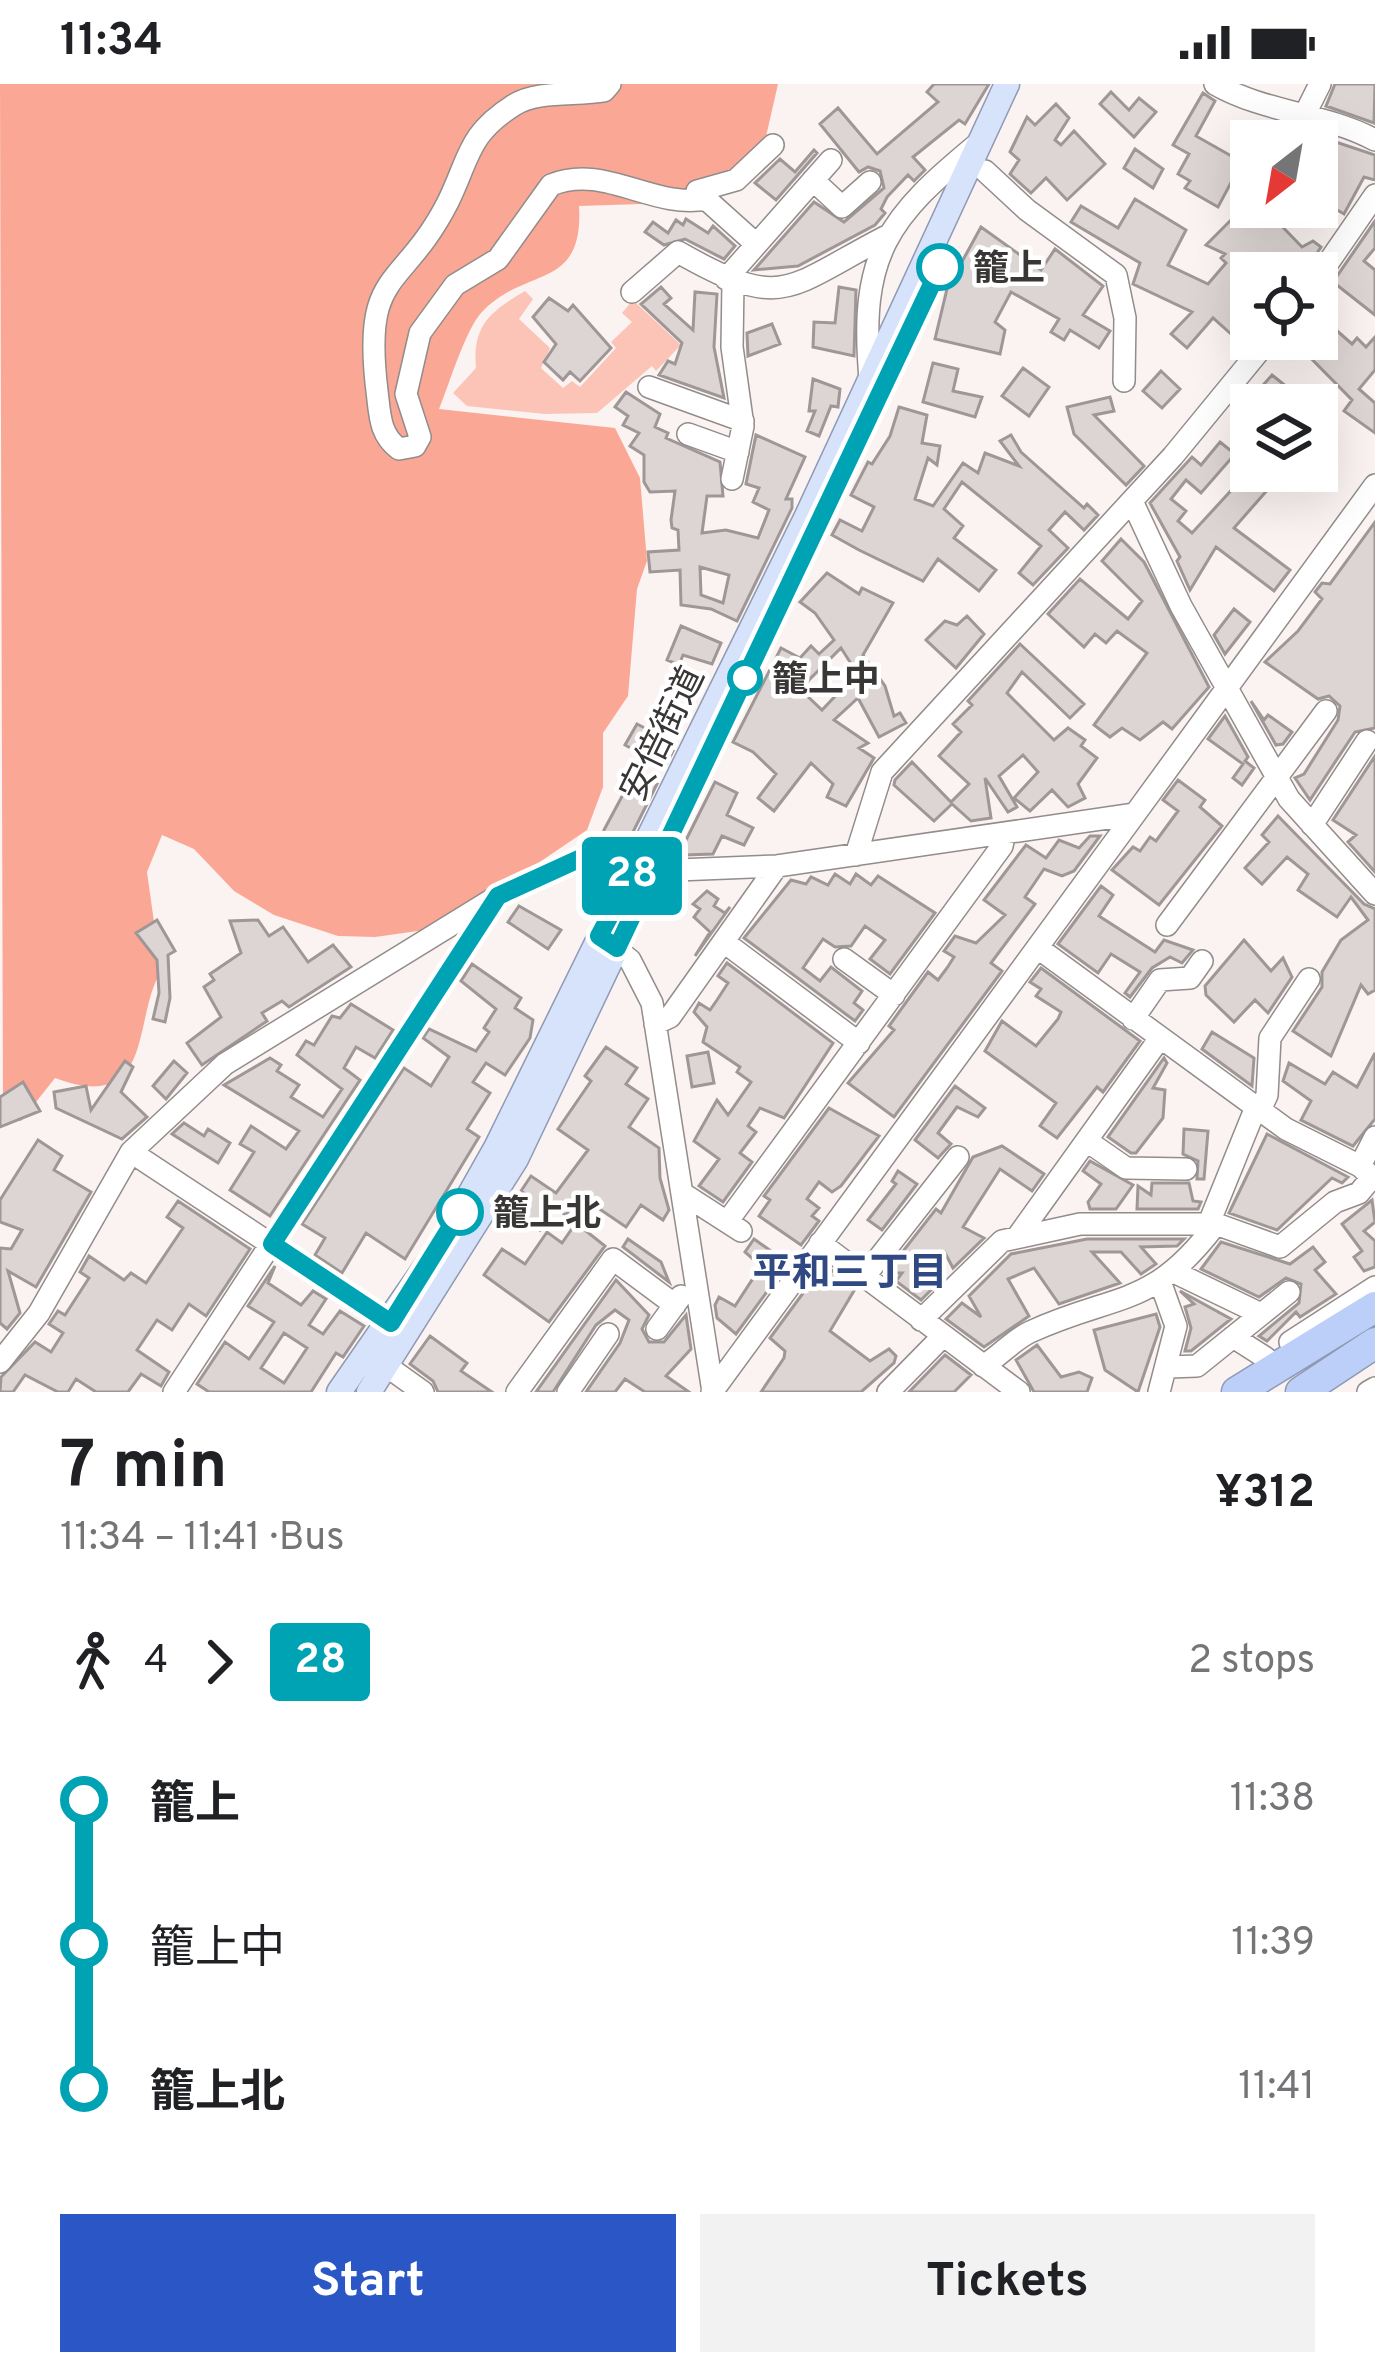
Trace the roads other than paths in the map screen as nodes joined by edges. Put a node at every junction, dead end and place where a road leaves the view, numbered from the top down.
1 (610, 84) edge
2 (1007, 84) edge
3 (1025, 84) edge
4 (1215, 84) edge
5 (1320, 84) edge
6 (1244, 90) edge
7 (1304, 116) junction
8 (1375, 140) edge
9 (980, 142) junction
10 (773, 145) dead end
11 (831, 160) dead end
12 (985, 171) junction
13 (813, 180) junction
14 (870, 182) dead end
15 (1375, 195) edge
16 (706, 199) junction
17 (885, 237) junction
18 (756, 244) junction
19 (1336, 252) edge
20 (729, 280) junction
21 (632, 292) dead end
22 (1251, 360) edge
23 (870, 380) junction
24 (1124, 381) dead end
25 (649, 387) dead end
26 (743, 421) junction
27 (688, 434) dead end
28 (738, 452) junction
29 (732, 479) dead end
30 (1375, 485) edge
31 (1132, 501) junction
32 (1226, 686) junction
33 (1326, 711) dead end
34 (1367, 741) dead end
35 (1278, 780) junction
36 (1135, 814) junction
37 (1312, 825) junction
38 (1005, 833) junction
39 (856, 855) junction
40 (777, 866) junction
41 (644, 871) junction
42 (1370, 879) edge
43 (498, 896) junction
44 (1167, 925) dead end
45 (608, 942) junction
46 (724, 942) junction
47 (1038, 948) junction
48 (844, 959) dead end
49 (1202, 961) dead end
50 (1309, 979) dead end
51 (894, 995) junction
52 (1133, 1019) junction
53 (655, 1024) junction
54 (1160, 1038) junction
55 (859, 1043) junction
56 (1258, 1108) junction
57 (1375, 1137) edge
58 (1087, 1141) junction
59 (130, 1153) junction
60 (958, 1157) dead end
61 (1186, 1169) dead end
62 (1369, 1174) edge
63 (682, 1193) junction
64 (1212, 1224) junction
65 (1018, 1236) junction
66 (820, 1243) junction
67 (272, 1244) junction
68 (695, 1277) junction
69 (864, 1277) junction
70 (1168, 1278) junction
71 (1375, 1287) edge
72 (1289, 1292) dead end
73 (675, 1305) junction
74 (1375, 1307) edge
75 (1262, 1314) junction
76 (1375, 1319) edge
77 (921, 1320) junction
78 (399, 1329) junction
79 (657, 1330) dead end
80 (608, 1334) dead end
81 (943, 1336) junction
82 (1233, 1337) junction
83 (1375, 1343) edge
84 (1375, 1354) edge
85 (1266, 1358) junction
86 (0, 1362) edge
87 (983, 1366) junction
88 (388, 1367) junction
89 (1169, 1367) junction
90 (174, 1392) edge
91 (339, 1392) edge
92 (369, 1392) edge
93 (423, 1392) edge
94 (517, 1392) edge
95 (568, 1392) edge
96 (713, 1392) edge
97 (888, 1392) edge
98 (1019, 1392) edge
99 (1159, 1392) edge
100 (1215, 1392) edge
101 (1237, 1392) edge
102 (1263, 1392) edge
103 (1300, 1392) edge
104 (1322, 1392) edge

1 - 16 street
2 - 9 main road, 安倍街道
3 - 12 main road, 安倍街道
4 - 6 street
5 - 7 street
6 - 7 street
7 - 8 street
9 - 17 street
9 - 23 main road, 安倍街道
10 - 16 street
11 - 13 street
12 - 24 street
12 - 41 main road, 安倍街道
13 - 14 street
13 - 18 street
15 - 19 street
16 - 18 street
17 - 20 street
17 - 23 street
18 - 20 street
20 - 21 street
20 - 26 street
22 - 31 street
23 - 41 main road, 安倍街道
25 - 26 street
26 - 28 street
27 - 28 street
28 - 29 street
30 - 32 street
31 - 32 street
31 - 39 street
32 - 35 street
32 - 36 street
33 - 35 street
34 - 37 street
35 - 37 street
35 - 44 street
36 - 38 street
36 - 47 street
37 - 42 street
38 - 39 street
38 - 51 street
39 - 40 street
40 - 41 street
40 - 46 street
41 - 43 street
41 - 45 main road, 安倍街道
43 - 59 street
43 - 67 street
45 - 53 street
45 - 78 main road, 安倍街道
46 - 53 street
46 - 55 street
47 - 52 street
47 - 66 street
48 - 51 street
49 - 52 street
50 - 56 street
51 - 55 street
52 - 54 street
53 - 63 street
54 - 56 street
54 - 58 street
55 - 63 street
56 - 62 street
56 - 64 street
57 - 62 street
58 - 61 street
58 - 65 street
59 - 67 street
59 - 86 street
60 - 69 street
62 - 64 street
63 - 68 street
64 - 65 street
64 - 70 street
65 - 77 street
66 - 69 street
66 - 96 street
67 - 78 street
67 - 90 street
68 - 73 street
68 - 96 street
69 - 77 street
70 - 75 street
70 - 87 street
70 - 89 street
71 - 85 street
72 - 75 street
73 - 79 street
73 - 94 street
74 - 101 highway
75 - 82 street
76 - 102 highway
77 - 81 street
78 - 88 main road, 安倍街道
78 - 91 main road, 安倍街道
80 - 95 street
81 - 87 street
81 - 97 street
82 - 85 street
82 - 89 street
83 - 103 highway
84 - 104 highway
85 - 100 street
87 - 98 street
88 - 92 main road, 安倍街道
88 - 93 street
89 - 99 street

